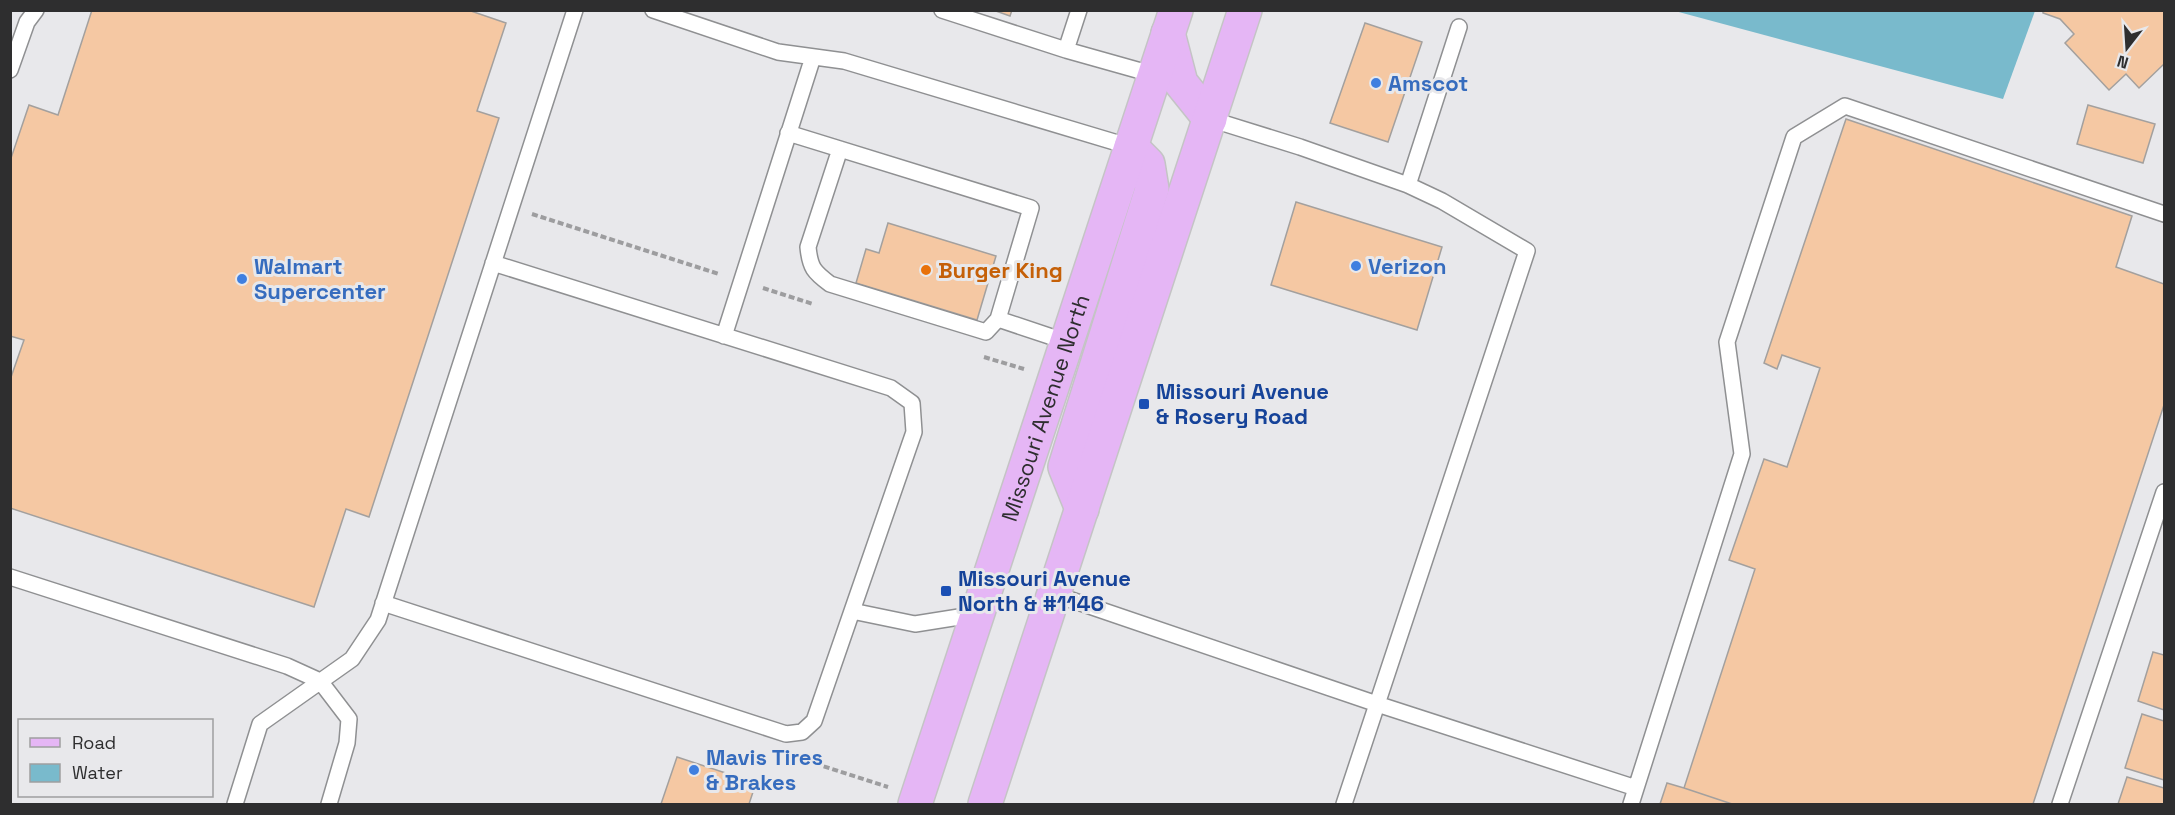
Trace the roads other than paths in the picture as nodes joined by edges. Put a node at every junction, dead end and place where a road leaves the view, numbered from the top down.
1 (36, 10) edge
2 (575, 10) edge
3 (653, 10) edge
4 (942, 10) edge
5 (1079, 10) edge
6 (1245, 10) edge
7 (1172, 22) edge
8 (1459, 27) dead end
9 (1066, 50) junction
10 (813, 57) junction
11 (10, 70) edge
12 (1155, 75) junction
13 (1210, 119) junction
14 (788, 133) junction
15 (1131, 147) junction
16 (840, 149) junction
17 (1408, 185) junction
18 (2164, 214) edge
19 (493, 263) junction
20 (998, 320) junction
21 (724, 336) junction
22 (1067, 342) junction
23 (2164, 492) edge
24 (1083, 509) junction
25 (10, 577) edge
26 (1054, 594) junction
27 (383, 603) junction
28 (856, 612) junction
29 (978, 614) junction
30 (320, 681) junction
31 (1377, 704) junction
32 (1636, 788) junction
33 (235, 804) edge
34 (328, 804) edge
35 (915, 804) edge
36 (985, 804) edge
37 (1344, 804) edge
38 (1630, 804) edge
39 (2060, 804) edge

1 - 11 lane
2 - 19 lane
3 - 10 lane
4 - 9 lane
5 - 9 lane
6 - 13 main road
7 - 12 main road, Missouri Avenue North
7 - 13 main road
8 - 17 lane
9 - 12 lane
10 - 14 lane
10 - 15 lane
12 - 15 main road, Missouri Avenue North
13 - 17 lane
13 - 24 main road
14 - 16 lane
14 - 21 lane
15 - 22 main road, Missouri Avenue North
15 - 24 main road
16 - 20 lane
16 - 20 lane
17 - 31 lane
18 - 32 lane
19 - 21 lane
19 - 27 lane
20 - 22 lane
21 - 28 lane
22 - 29 main road, Missouri Avenue North
23 - 39 lane
24 - 26 main road
25 - 30 lane
26 - 31 lane
26 - 36 main road
27 - 28 lane
27 - 30 lane
28 - 29 lane
29 - 35 main road, Missouri Avenue North
30 - 33 lane
30 - 34 lane
31 - 32 lane
31 - 37 lane
32 - 38 lane

